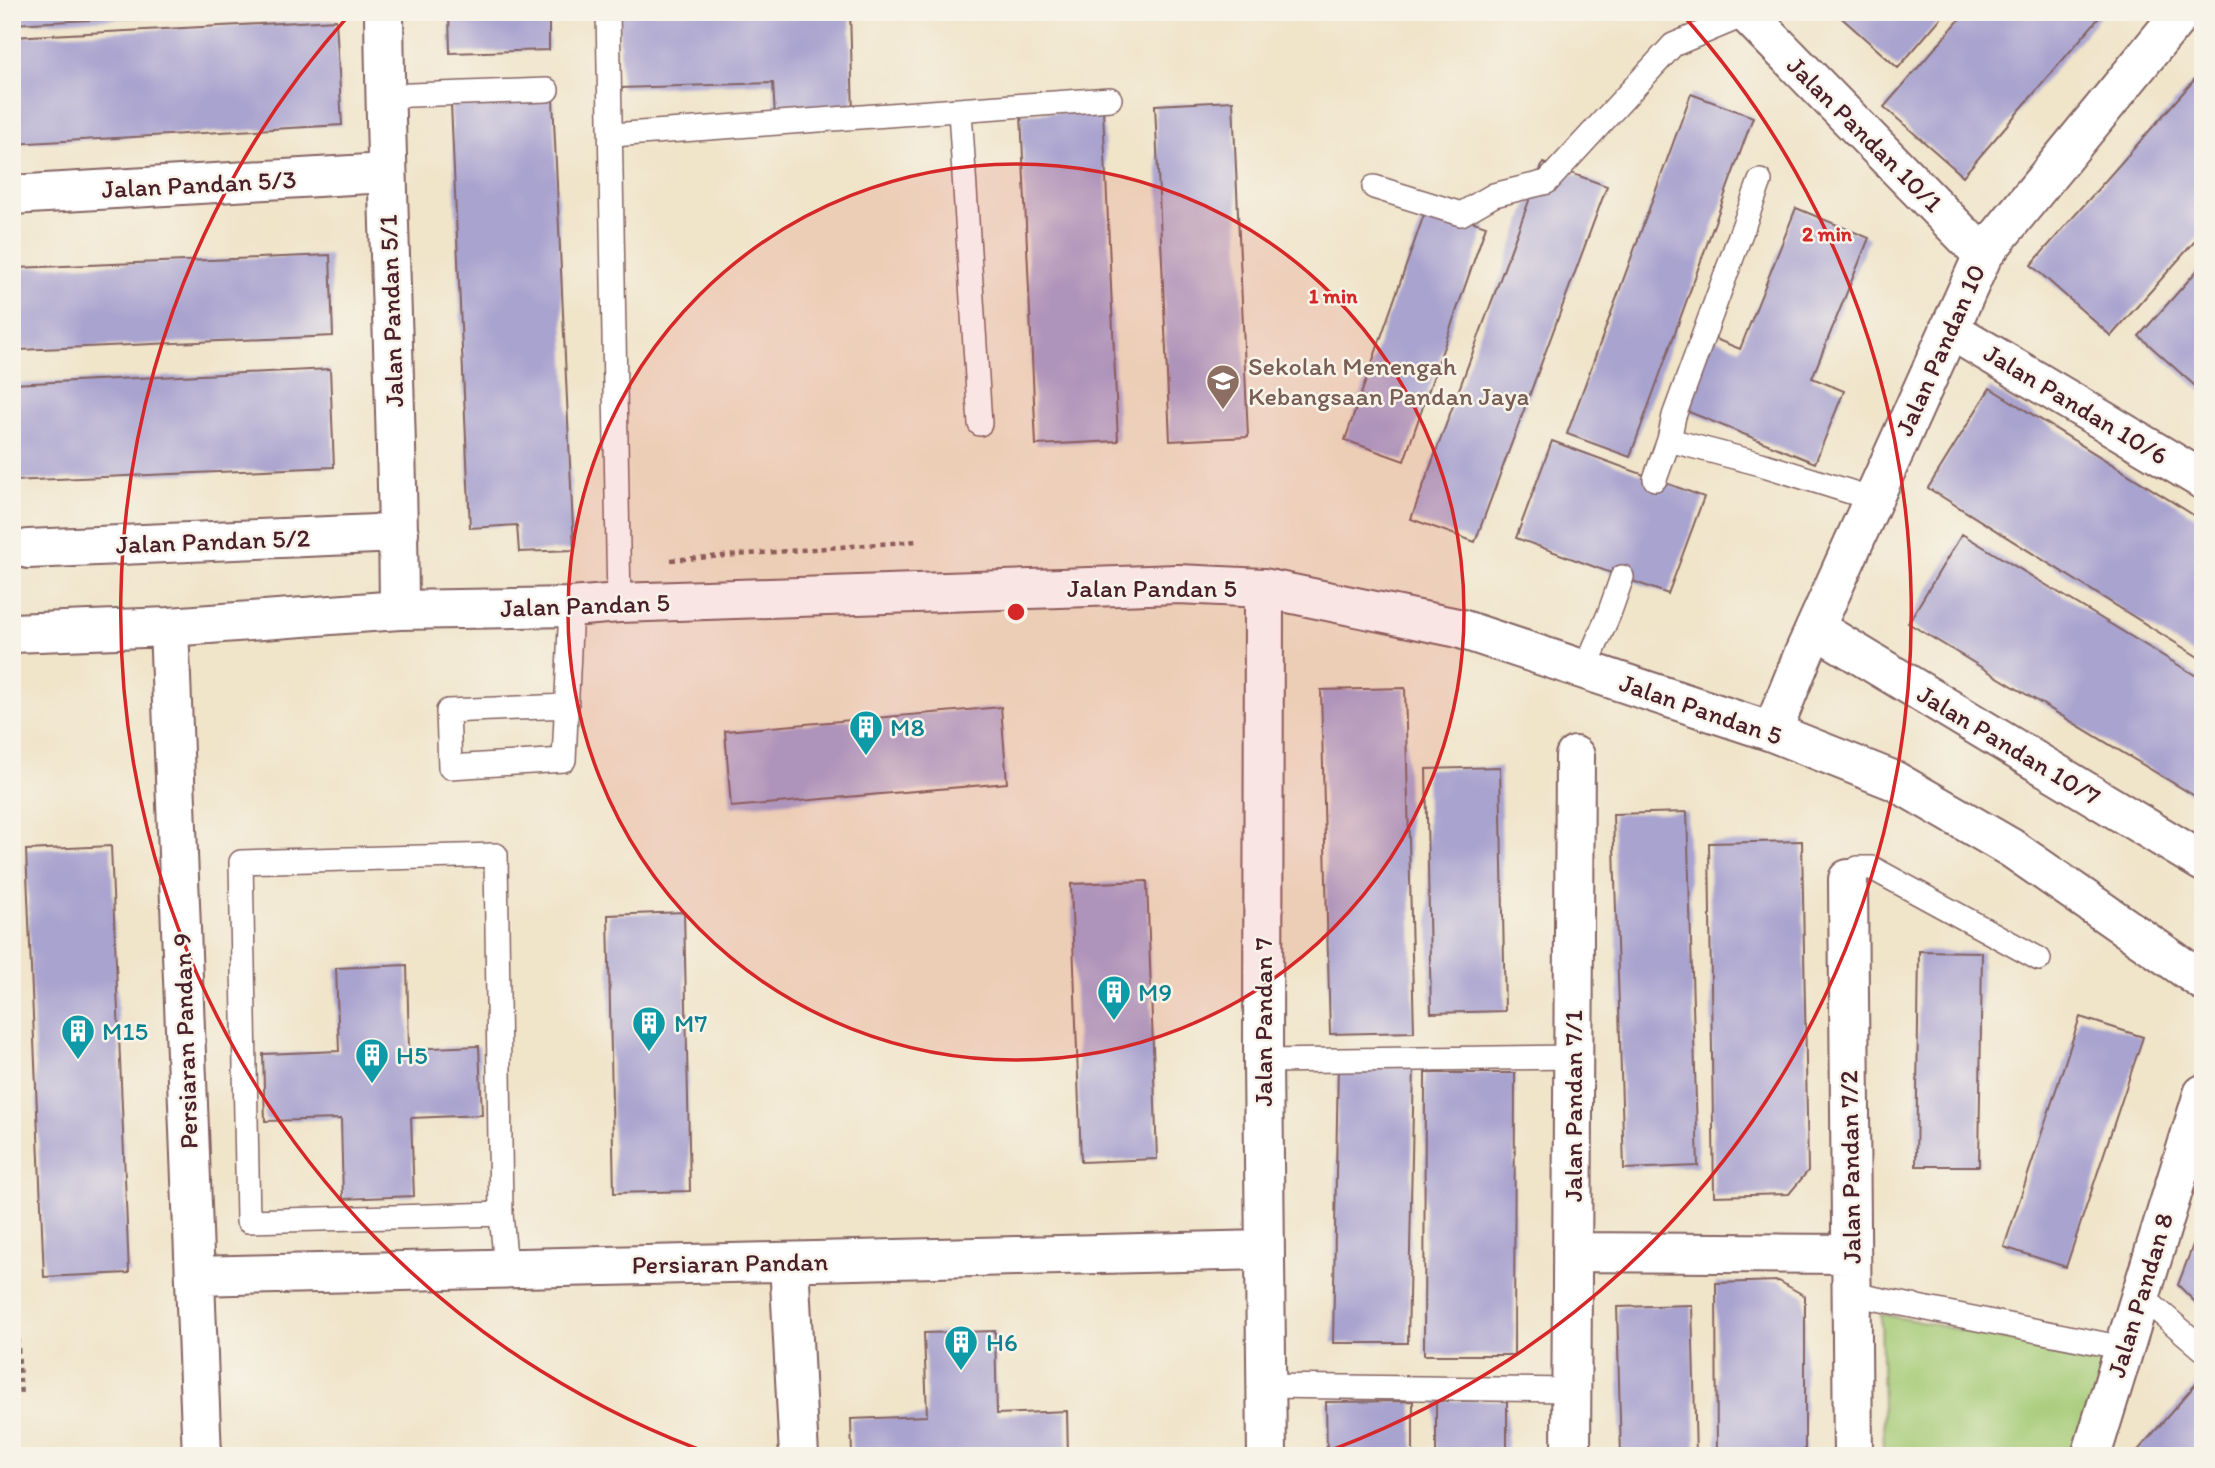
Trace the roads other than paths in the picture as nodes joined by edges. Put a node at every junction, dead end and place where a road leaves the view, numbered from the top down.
1 (383, 12) edge
2 (608, 12) edge
3 (2182, 12) edge
4 (1747, 13) edge
5 (547, 90) dead end
6 (385, 96) junction
7 (1110, 99) dead end
8 (960, 111) junction
9 (612, 135) junction
10 (386, 173) junction
11 (1760, 181) dead end
12 (1374, 187) dead end
13 (12, 195) edge
14 (1983, 254) junction
15 (1949, 329) junction
16 (979, 424) dead end
17 (1669, 440) junction
18 (1655, 479) dead end
19 (2203, 480) edge
20 (1873, 499) junction
21 (399, 533) junction
22 (28, 549) dead end
23 (1622, 577) dead end
24 (1264, 588) junction
25 (619, 603) junction
26 (571, 607) junction
27 (400, 610) junction
28 (169, 627) junction
29 (1815, 628) junction
30 (12, 633) edge
31 (1585, 669) junction
32 (567, 706) junction
33 (1772, 732) junction
34 (1576, 756) dead end
35 (2203, 862) edge
36 (1848, 879) joint
37 (2039, 959) dead end
38 (2203, 981) edge
39 (1574, 1058) junction
40 (1263, 1061) junction
41 (2203, 1096) edge
42 (501, 1214) junction
43 (1264, 1250) junction
44 (1572, 1252) junction
45 (1851, 1254) junction
46 (789, 1262) junction
47 (506, 1269) junction
48 (195, 1276) junction
49 (1852, 1294) junction
50 (2140, 1295) junction
51 (2124, 1348) junction
52 (2203, 1349) edge
53 (1266, 1386) junction
54 (1571, 1390) junction
55 (202, 1456) edge
56 (799, 1456) edge
57 (1267, 1456) edge
58 (1571, 1456) edge
59 (1853, 1456) edge
60 (2091, 1456) edge

1 - 6 street, Jalan Pandan 5/1
2 - 9 lane
3 - 14 street, Jalan Pandan 10
4 - 12 lane, Jalan Pandan 10/1
4 - 14 street, Jalan Pandan 10/1
5 - 6 lane
6 - 10 street, Jalan Pandan 5/1
7 - 8 lane
8 - 9 lane
8 - 16 lane
9 - 25 lane
10 - 13 street, Jalan Pandan 5/3
10 - 21 street, Jalan Pandan 5/1
11 - 17 lane
14 - 15 street, Jalan Pandan 10
15 - 19 street, Jalan Pandan 10/6
15 - 20 street, Jalan Pandan 10
17 - 18 lane
17 - 20 lane
20 - 29 street, Jalan Pandan 10
21 - 22 street, Jalan Pandan 5/2
21 - 27 street, Jalan Pandan 5/1
23 - 31 lane
24 - 25 street, Jalan Pandan 5
24 - 31 street, Jalan Pandan 5
24 - 40 street, Jalan Pandan 7
25 - 26 street, Jalan Pandan 5
26 - 27 street, Jalan Pandan 5
26 - 32 lane
27 - 28 street, Jalan Pandan 5
28 - 30 street, Jalan Pandan 5
28 - 48 street, Persiaran Pandan 9
29 - 33 street, Jalan Pandan 10
29 - 35 street, Jalan Pandan 10/7
31 - 33 street, Jalan Pandan 5
32 - 32 lane
33 - 38 street, Jalan Pandan 5
34 - 39 street, Jalan Pandan 7/1
36 - 37 lane
36 - 45 street, Jalan Pandan 7/2
39 - 40 lane
39 - 44 street, Jalan Pandan 7/1
40 - 43 street, Jalan Pandan 7
41 - 50 street, Jalan Pandan 8
42 - 42 lane
42 - 47 lane
43 - 46 street, Persiaran Pandan
43 - 53 street, Jalan Pandan 7
44 - 45 street
44 - 54 street, Jalan Pandan 7/1
45 - 49 street, Jalan Pandan 7/2
46 - 47 street, Persiaran Pandan
46 - 56 street
47 - 48 street, Persiaran Pandan
48 - 55 street, Persiaran Pandan 9
49 - 51 lane
49 - 59 street, Jalan Pandan 7/2
50 - 51 street, Jalan Pandan 8
50 - 52 lane
51 - 60 street, Jalan Pandan 8
53 - 54 lane
53 - 57 street, Jalan Pandan 7
54 - 58 street, Jalan Pandan 7/1

